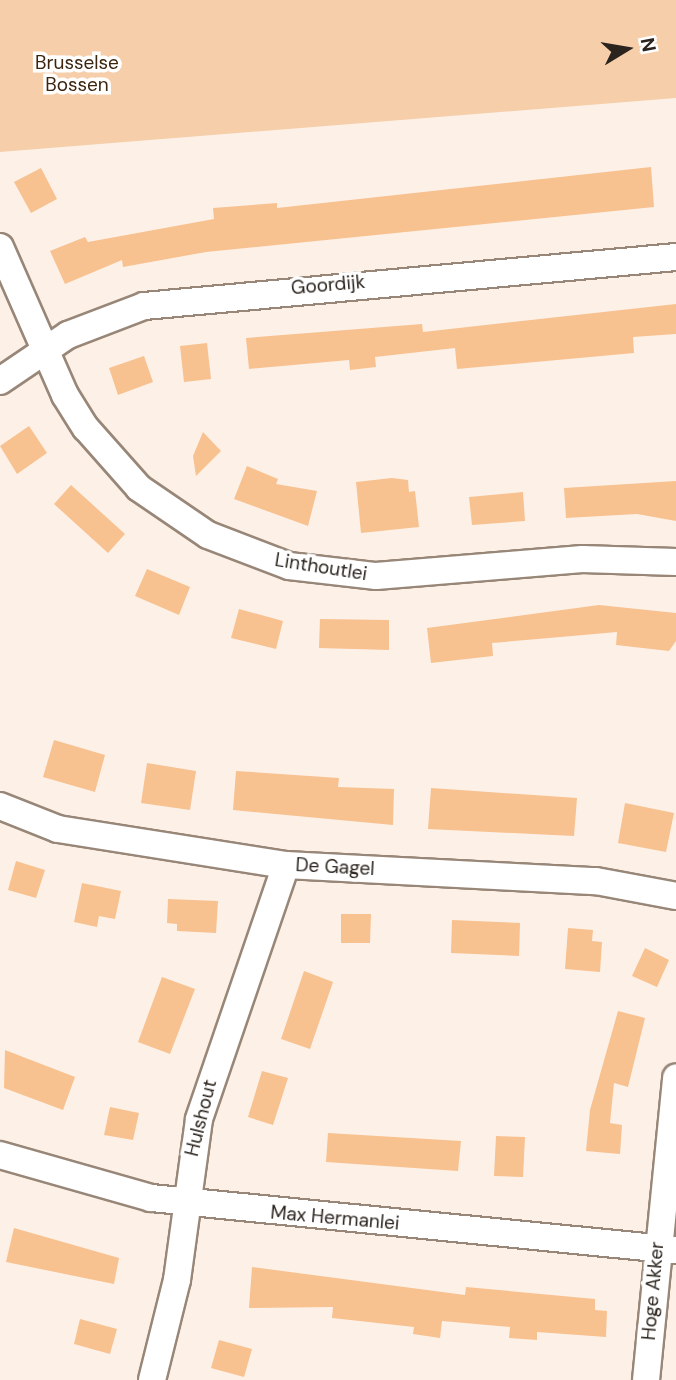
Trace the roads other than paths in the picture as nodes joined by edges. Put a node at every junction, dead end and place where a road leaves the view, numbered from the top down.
1 (0, 247) edge
2 (676, 257) edge
3 (44, 349) junction
4 (0, 382) edge
5 (676, 562) edge
6 (0, 806) edge
7 (286, 865) junction
8 (676, 897) edge
9 (676, 1077) edge
10 (0, 1156) edge
11 (186, 1202) junction
12 (666, 1249) edge
13 (152, 1380) edge
14 (646, 1380) edge

1 - 3 street, Linthoutlei
2 - 3 street, Goordijk
3 - 4 street, Goordijk
3 - 5 street, Linthoutlei
6 - 7 street, De Gagel
7 - 8 street, De Gagel
7 - 11 street, Hulshout
9 - 12 street, Hoge Akker
10 - 11 street, Max Hermanlei
11 - 12 street, Max Hermanlei
11 - 13 street, Hulshout
12 - 14 street, Hoge Akker

